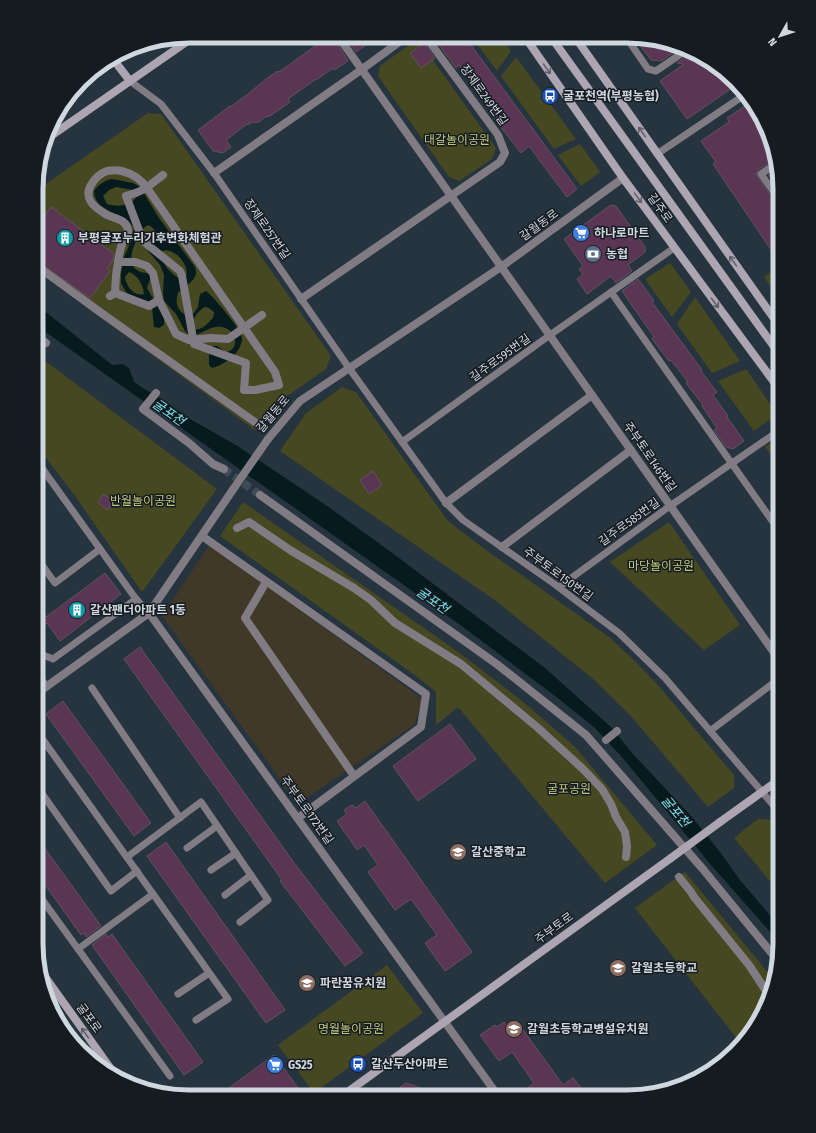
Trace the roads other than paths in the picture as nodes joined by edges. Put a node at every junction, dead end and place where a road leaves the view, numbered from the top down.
1 (185, 43) edge
2 (343, 43) edge
3 (398, 43) edge
4 (430, 43) edge
5 (529, 43) edge
6 (555, 43) edge
7 (579, 43) edge
8 (630, 43) edge
9 (681, 53) edge
10 (116, 63) edge
11 (361, 70) junction
12 (130, 81) junction
13 (741, 97) edge
14 (54, 134) edge
15 (657, 154) junction
16 (771, 167) edge
17 (214, 173) junction
18 (163, 175) dead end
19 (623, 178) junction
20 (146, 189) junction
21 (773, 191) edge
22 (450, 195) junction
23 (674, 248) junction
24 (120, 262) junction
25 (501, 267) junction
26 (43, 270) edge
27 (611, 292) junction
28 (301, 298) junction
29 (158, 300) junction
30 (262, 315) dead end
31 (773, 317) edge
32 (243, 328) junction
33 (550, 335) junction
34 (193, 338) junction
35 (43, 341) edge
36 (46, 343) dead end
37 (773, 345) edge
38 (349, 368) junction
39 (773, 381) edge
40 (156, 393) dead end
41 (592, 395) junction
42 (259, 425) dead end
43 (773, 435) edge
44 (402, 442) junction
45 (631, 450) junction
46 (732, 463) junction
47 (224, 469) tunnel mouth
48 (44, 471) edge
49 (260, 495) tunnel mouth
50 (446, 503) junction
51 (670, 506) junction
52 (773, 522) edge
53 (237, 528) dead end
54 (202, 536) junction
55 (502, 547) junction
56 (100, 549) junction
57 (43, 567) edge
58 (266, 582) junction
59 (559, 587) junction
60 (136, 599) junction
61 (149, 613) junction
62 (773, 651) edge
63 (43, 655) edge
64 (43, 682) edge
65 (484, 683) junction
66 (773, 683) edge
67 (47, 687) junction
68 (92, 688) dead end
69 (43, 690) edge
70 (479, 690) dead end
71 (617, 731) dead end
72 (710, 731) junction
73 (606, 740) dead end
74 (43, 745) edge
75 (354, 776) junction
76 (773, 784) edge
77 (762, 792) junction
78 (43, 795) edge
79 (773, 805) edge
80 (180, 818) junction
81 (298, 818) junction
82 (217, 826) junction
83 (187, 848) dead end
84 (236, 853) junction
85 (127, 857) junction
86 (626, 857) dead end
87 (211, 870) dead end
88 (137, 871) junction
89 (251, 875) junction
90 (679, 877) dead end
91 (153, 894) junction
92 (225, 895) dead end
93 (43, 901) edge
94 (240, 922) dead end
95 (78, 949) junction
96 (773, 955) edge
97 (209, 973) junction
98 (48, 981) edge
99 (765, 990) edge
100 (178, 994) dead end
101 (196, 1020) dead end
102 (445, 1022) junction
103 (108, 1065) edge
104 (170, 1076) dead end
105 (350, 1090) edge
106 (494, 1090) edge

1 - 12 main road
2 - 11 street
3 - 11 street
4 - 22 street, 장제로249번길
5 -> 19 main road, 길주로
6 - 37 main road, 길주로
15 -> 7 main road
8 - 9 lane
10 - 12 main road
11 - 17 street
11 - 22 street
12 - 14 main road
12 - 17 lane, 장제로257번길
13 - 15 lane
31 -> 15 main road
16 - 21 lane
17 - 28 lane, 장제로257번길
18 - 20 street
19 -> 23 main road, 길주로
19 - 25 street, 갈월동로
20 - 24 street
20 - 32 street
20 - 34 street
22 - 25 street
22 - 28 street, 장제로249번길
23 - 27 lane, 길주로595번길
23 -> 39 main road, 길주로
24 - 29 street
24 - 29 street
25 - 33 street, 주부토로146번길
25 - 38 street, 갈월동로
26 - 42 street
27 - 33 lane, 길주로595번길
27 - 46 lane
28 - 38 lane, 장제로257번길
29 - 34 street
30 - 32 street
32 - 34 street
32 - 34 street
33 - 41 street, 주부토로146번길
33 - 44 lane, 길주로595번길
35 - 36 street
38 - 44 lane, 주부토로150번길
38 - 54 street, 갈월동로, bridge
40 - 47 street
41 - 45 street, 주부토로146번길
41 - 50 street
43 - 46 lane, 길주로585번길
44 - 50 lane, 주부토로150번길
45 - 51 street, 주부토로146번길
45 - 55 street
46 - 51 lane, 길주로585번길
46 - 52 lane
48 - 56 lane
49 - 96 street
50 - 55 lane, 주부토로150번길
51 - 59 lane, 길주로585번길
51 - 62 street, 주부토로146번길
53 - 65 street
54 - 58 street
54 - 61 street, 갈월동로
55 - 59 lane, 주부토로150번길
56 - 57 lane
56 - 60 lane
58 - 75 street
58 - 75 street
59 - 72 lane, 주부토로150번길
60 - 61 lane
60 - 63 lane
61 - 67 street, 갈월동로
61 - 81 street, 주부토로172번길
64 - 67 lane
65 - 70 street
65 - 86 street
66 - 72 lane
67 - 69 street, 갈월동로
68 - 80 lane
71 - 73 street
72 - 77 lane, 주부토로150번길
74 - 85 lane
75 - 81 street
76 - 77 main road, 주부토로
77 - 79 lane, 주부토로150번길
77 - 102 main road, 주부토로, bridge
78 - 88 lane
80 - 82 lane
80 - 85 lane
81 - 102 street, 주부토로172번길
82 - 83 lane
82 - 84 lane
84 - 87 lane
84 - 89 lane
85 - 88 lane
88 - 91 lane
89 - 92 lane
89 - 94 lane
90 - 99 street
91 - 95 lane
91 - 97 lane
93 - 95 lane
95 - 104 lane
97 - 100 lane
97 - 101 lane
103 -> 98 main road, 굴포로
102 - 105 main road, 주부토로
102 - 106 street, 주부토로172번길

